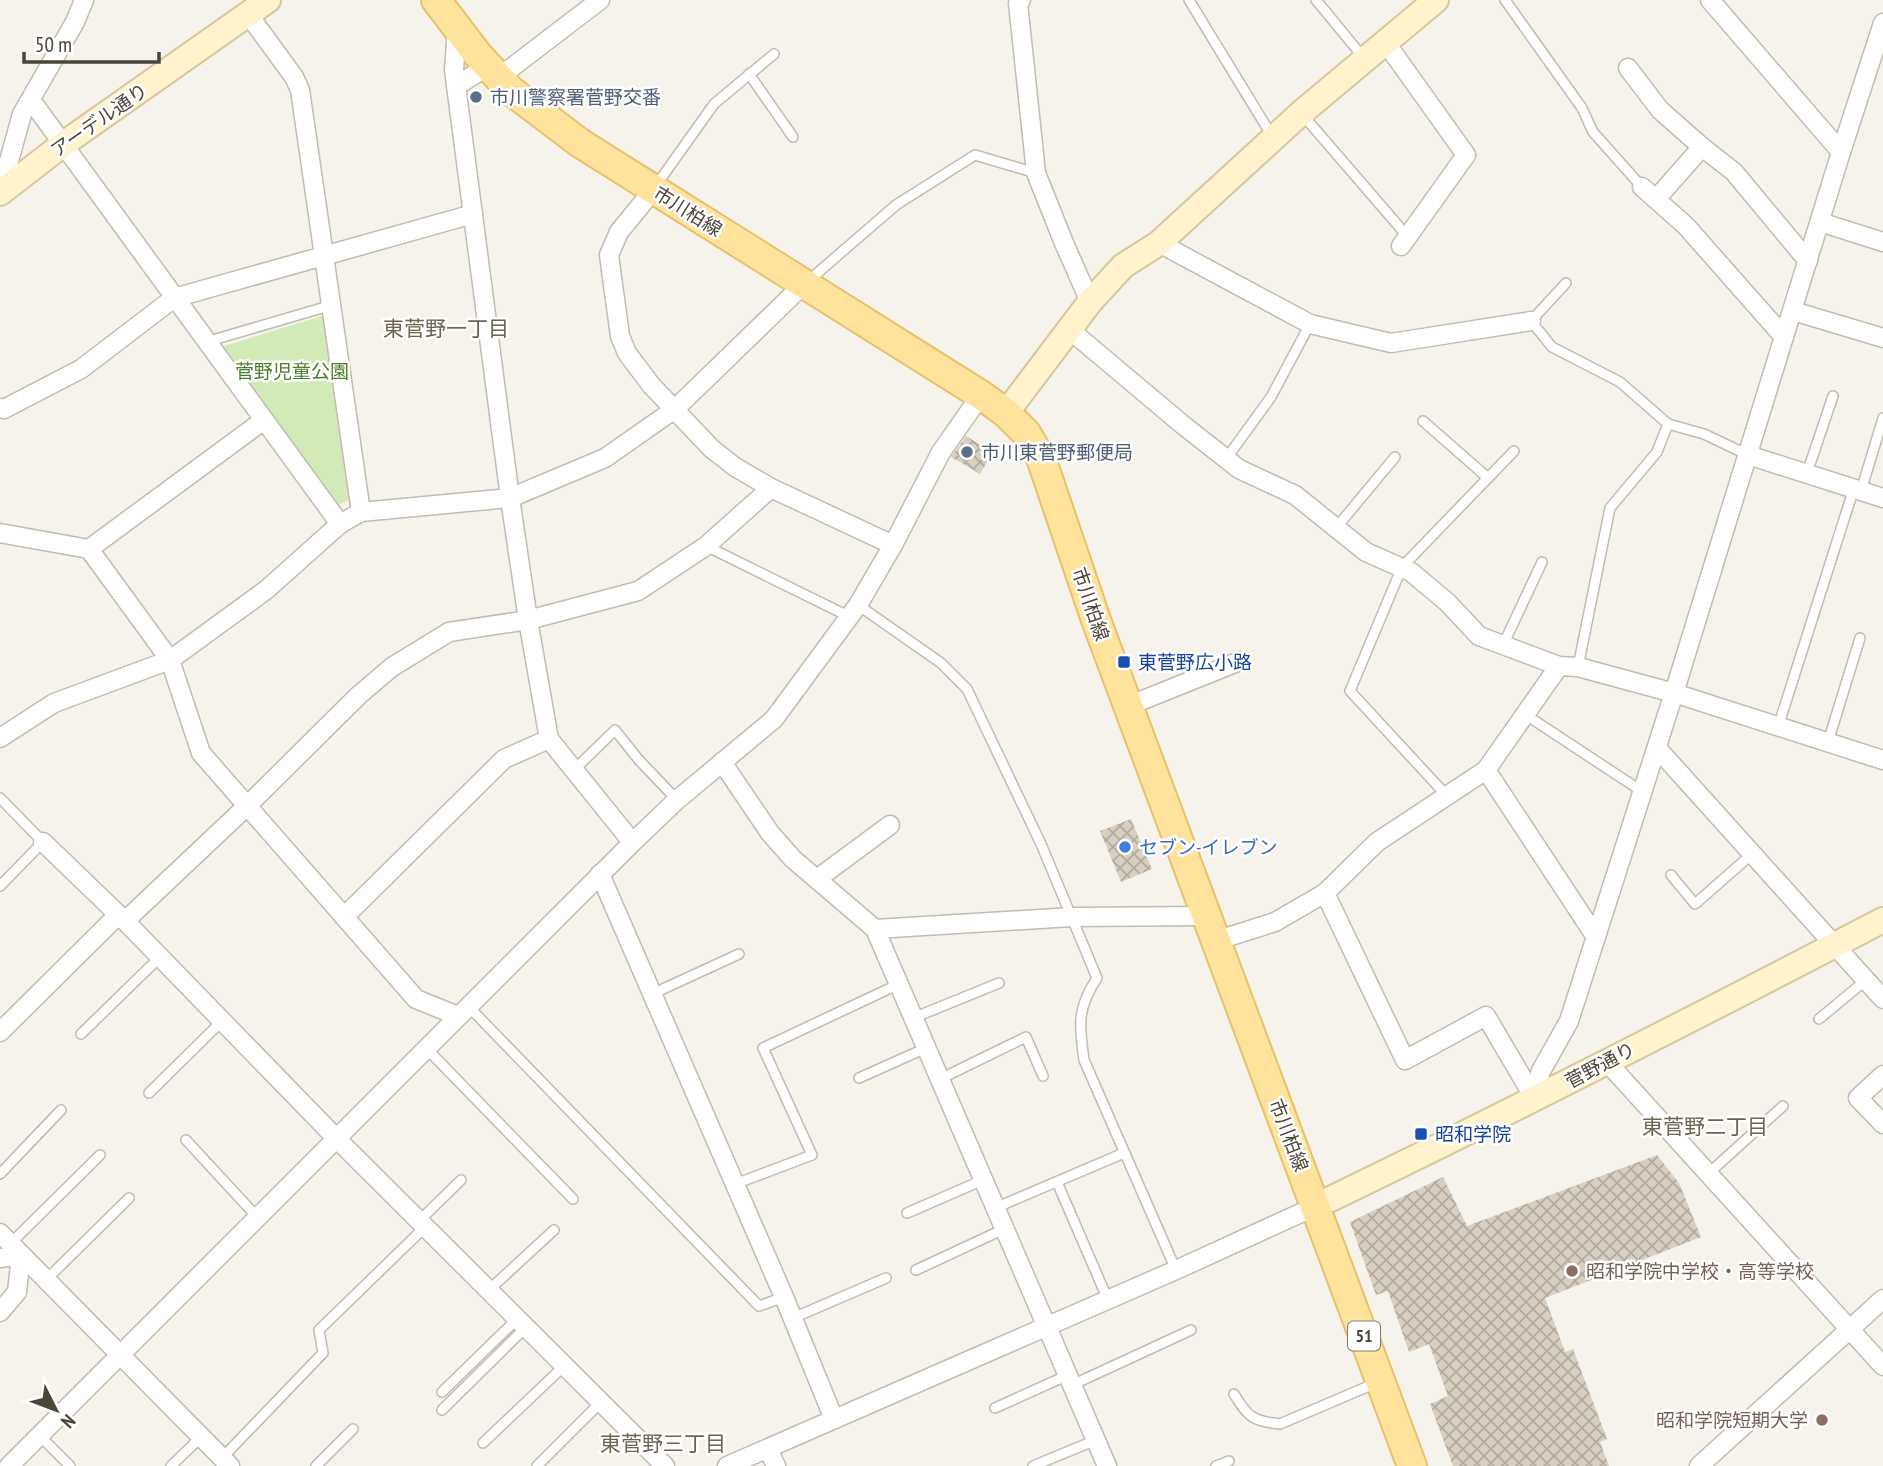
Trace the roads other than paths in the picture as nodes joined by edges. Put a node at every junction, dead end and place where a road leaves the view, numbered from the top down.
1 (84, 0) edge
2 (436, 0) edge
3 (600, 0) edge
4 (1021, 0) edge
5 (1189, 0) edge
6 (1316, 0) edge
7 (1436, 0) edge
8 (1505, 0) edge
9 (1710, 0) edge
10 (258, 7) edge
11 (1883, 23) edge
12 (457, 29) junction
13 (1386, 43) junction
14 (774, 54) dead end
15 (1364, 58) junction
16 (1628, 68) dead end
17 (493, 72) junction
18 (749, 74) junction
19 (456, 86) junction
20 (28, 104) junction
21 (1301, 113) junction
22 (793, 137) dead end
23 (1273, 138) junction
24 (62, 145) junction
25 (1702, 147) junction
26 (1841, 152) junction
27 (1036, 173) junction
28 (1642, 187) joint
29 (654, 189) junction
30 (0, 193) edge
31 (1656, 199) junction
32 (473, 214) junction
33 (1820, 222) junction
34 (1404, 241) joint
35 (1883, 242) edge
36 (1159, 243) junction
37 (325, 256) junction
38 (1808, 261) junction
39 (805, 283) junction
40 (1566, 283) dead end
41 (174, 298) junction
42 (1090, 302) junction
43 (332, 305) junction
44 (1793, 311) junction
45 (1531, 321) junction
46 (1310, 324) junction
47 (1070, 330) junction
48 (1881, 332) edge
49 (1784, 337) junction
50 (206, 342) junction
51 (981, 395) junction
52 (1833, 396) dead end
53 (0, 408) edge
54 (675, 409) junction
55 (1006, 413) junction
56 (1883, 418) edge
57 (264, 420) junction
58 (1423, 421) dead end
59 (1668, 424) junction
60 (1514, 451) dead end
61 (1748, 455) junction
62 (1395, 457) dead end
63 (1226, 459) junction
64 (1807, 473) junction
65 (1488, 478) junction
66 (771, 488) junction
67 (1857, 490) junction
68 (510, 498) junction
69 (1883, 498) edge
70 (361, 512) junction
71 (340, 524) junction
72 (1336, 528) junction
73 (0, 533) edge
74 (893, 545) junction
75 (706, 546) junction
76 (89, 549) junction
77 (1542, 562) dead end
78 (1402, 567) junction
79 (854, 611) junction
80 (528, 620) junction
81 (1860, 639) dead end
82 (1503, 645) junction
83 (170, 660) junction
84 (1240, 661) dead end
85 (1559, 666) junction
86 (1578, 667) junction
87 (1674, 694) junction
88 (1128, 706) junction
89 (1526, 715) junction
90 (1778, 727) junction
91 (0, 738) edge
92 (549, 739) junction
93 (1828, 742) junction
94 (1657, 748) junction
95 (1883, 760) edge
96 (722, 762) junction
97 (574, 770) junction
98 (1486, 770) junction
99 (1643, 792) junction
100 (1447, 796) junction
101 (0, 798) edge
102 (677, 800) junction
103 (247, 806) junction
104 (890, 824) dead end
105 (43, 842) junction
106 (632, 842) junction
107 (1752, 854) junction
108 (600, 874) junction
109 (1671, 875) dead end
110 (817, 879) junction
111 (0, 886) edge
112 (1325, 893) junction
113 (344, 916) junction
114 (1072, 917) junction
115 (122, 918) junction
116 (1883, 920) edge
117 (875, 929) junction
118 (1211, 929) junction
119 (1596, 937) junction
120 (1835, 945) junction
121 (739, 954) dead end
122 (160, 957) junction
123 (1866, 980) junction
124 (999, 983) dead end
125 (899, 984) junction
126 (652, 994) junction
127 (1883, 999) edge
128 (463, 1011) junction
129 (914, 1018) junction
130 (1819, 1019) dead end
131 (222, 1021) junction
132 (0, 1032) edge
133 (81, 1034) dead end
134 (426, 1048) junction
135 (926, 1048) junction
136 (1606, 1061) junction
137 (1883, 1075) edge
138 (1043, 1076) dead end
139 (859, 1078) dead end
140 (940, 1079) junction
141 (149, 1093) dead end
142 (1532, 1099) junction
143 (1783, 1106) dead end
144 (61, 1111) dead end
145 (1883, 1125) edge
146 (336, 1138) junction
147 (186, 1140) dead end
148 (1124, 1153) junction
149 (100, 1155) dead end
150 (1709, 1173) junction
151 (0, 1174) edge
152 (461, 1180) dead end
153 (983, 1180) junction
154 (1057, 1182) junction
155 (735, 1184) junction
156 (130, 1198) dead end
157 (573, 1199) dead end
158 (1316, 1206) junction
159 (995, 1208) junction
160 (907, 1213) dead end
161 (257, 1217) junction
162 (422, 1224) junction
163 (1004, 1229) junction
164 (554, 1230) dead end
165 (8, 1248) edge
166 (916, 1270) dead end
167 (1176, 1270) junction
168 (886, 1278) dead end
169 (46, 1280) junction
170 (489, 1290) junction
171 (784, 1297) junction
172 (1883, 1299) edge
173 (1108, 1300) junction
174 (0, 1312) edge
175 (793, 1318) junction
176 (522, 1323) junction
177 (1046, 1326) junction
178 (1850, 1329) junction
179 (1191, 1330) dead end
180 (119, 1355) junction
181 (564, 1366) junction
182 (1883, 1366) edge
183 (1070, 1380) junction
184 (1381, 1381) junction
185 (442, 1392) dead end
186 (1234, 1394) dead end
187 (601, 1402) junction
188 (995, 1408) dead end
189 (442, 1410) dead end
190 (834, 1419) junction
191 (353, 1429) dead end
192 (39, 1435) junction
193 (201, 1437) junction
194 (1096, 1440) junction
195 (483, 1443) dead end
196 (768, 1449) junction
197 (1229, 1461) dead end
198 (226, 1462) edge
199 (9, 1466) edge
200 (70, 1466) edge
201 (171, 1466) edge
202 (316, 1466) edge
203 (537, 1466) edge
204 (664, 1466) edge
205 (727, 1466) edge
206 (776, 1466) edge
207 (1033, 1466) edge
208 (1107, 1466) edge
209 (1216, 1466) edge
210 (1412, 1466) edge
211 (1699, 1466) edge

1 - 20 street
2 - 12 main road, 市川柏線 / 51
3 - 17 street
4 - 27 street
5 - 23 lane
6 - 15 lane
7 - 13 street
8 - 28 lane
9 - 26 street
10 - 24 street, アーデル通り
10 - 37 street
11 - 26 street
12 - 17 main road, 市川柏線 / 51
12 - 19 street
13 - 15 street
13 - 34 street
14 - 18 lane
15 - 21 street
16 - 25 street
17 - 19 street
17 - 29 main road, 市川柏線 / 51
18 - 22 lane
18 - 29 lane
19 - 32 street
20 - 24 street
20 - 30 street
21 - 23 street
21 - 34 lane
23 - 36 street
24 - 30 street, アーデル通り
24 - 41 street
25 - 31 street
25 - 38 street
26 - 33 street
27 - 39 lane
27 - 42 street
28 - 31 street
29 - 39 main road, 市川柏線 / 51
29 - 54 street
31 - 49 street
32 - 37 street
32 - 68 street
33 - 35 street
33 - 38 street
36 - 42 street
36 - 46 street
37 - 41 street
37 - 43 street
38 - 44 street
39 - 51 main road, 市川柏線 / 51
39 - 54 street
40 - 45 lane
41 - 50 street
41 - 53 street
42 - 47 street
43 - 50 lane
43 - 70 street
44 - 48 street
44 - 49 street
45 - 46 street
45 - 59 lane
46 - 63 lane
47 - 55 street
47 - 63 street
49 - 61 street
50 - 57 street
51 - 55 main road, 市川柏線 / 51
51 - 74 street
52 - 64 lane
54 - 66 street
54 - 68 street
55 - 88 main road, 市川柏線 / 51
56 - 67 lane
57 - 71 street
57 - 76 street
58 - 65 lane
59 - 61 lane
59 - 86 lane
60 - 65 lane
61 - 64 street
61 - 87 street
62 - 72 lane
63 - 72 street
64 - 67 street
65 - 78 lane
66 - 74 street
66 - 75 street
67 - 69 street
67 - 90 lane
68 - 70 street
68 - 80 street
70 - 71 street
71 - 83 street
72 - 78 street
73 - 76 street
74 - 79 street
75 - 79 lane
75 - 80 street
76 - 83 street
77 - 82 lane
78 - 82 street
78 - 100 lane
79 - 96 street
79 - 114 lane
80 - 92 street
80 - 103 street
81 - 93 lane
82 - 85 street
83 - 91 street
83 - 103 street
84 - 88 street
85 - 86 street
85 - 89 street
86 - 87 street
87 - 90 street
87 - 94 street
88 - 118 main road, 市川柏線 / 51
89 - 98 street
89 - 99 lane
90 - 93 street
92 - 97 street
92 - 113 street
93 - 95 street
94 - 99 street
94 - 107 street
96 - 102 street
96 - 110 street
97 - 102 lane
97 - 106 street
98 - 100 street
98 - 119 street
99 - 119 street
100 - 112 street
101 - 105 lane
102 - 106 street
103 - 113 street
103 - 115 street
104 - 110 street
105 - 111 lane
105 - 115 street
106 - 108 street
107 - 109 lane
107 - 120 street
108 - 126 street
108 - 128 street
110 - 117 street
112 - 118 street
112 - 142 street
113 - 128 street
114 - 117 street
114 - 118 street
114 - 148 lane
115 - 122 street
115 - 132 street
116 - 120 street, 菅野通り
117 - 125 street
118 - 158 main road, 市川柏線 / 51
119 - 142 street
120 - 123 street
120 - 136 street, 菅野通り
121 - 126 lane
122 - 131 street
122 - 133 lane
123 - 127 street
123 - 130 lane
124 - 129 lane
125 - 129 street
125 - 155 lane
126 - 155 street
128 - 134 street
128 - 171 lane
129 - 135 street
131 - 141 lane
131 - 146 street
134 - 146 street
134 - 157 lane
135 - 139 lane
135 - 140 street
136 - 142 street, 菅野通り
136 - 150 street
137 - 145 street
138 - 140 lane
140 - 153 street
142 - 158 street, 菅野通り
143 - 150 lane
144 - 151 lane
146 - 161 street
146 - 162 street
147 - 161 lane
148 - 154 lane
148 - 167 lane
149 - 165 lane
150 - 178 street
152 - 162 lane
153 - 159 street
153 - 160 lane
154 - 159 lane
154 - 173 lane
155 - 171 street
156 - 169 lane
158 - 167 street
158 - 184 main road, 市川柏線 / 51
159 - 163 street
161 - 180 street
162 - 170 street
162 - 198 lane
163 - 166 lane
163 - 177 street
164 - 170 lane
165 - 169 street
165 - 174 street
167 - 173 street
168 - 175 lane
169 - 180 street
170 - 176 street
171 - 175 street
172 - 178 street
173 - 177 street
175 - 190 street
176 - 181 street
176 - 185 lane
176 - 189 lane
177 - 183 street
177 - 190 street
178 - 182 street
178 - 211 street
179 - 183 lane
180 - 192 street
180 - 193 street
181 - 187 street
181 - 195 lane
183 - 188 lane
183 - 194 street
184 - 186 lane
184 - 210 main road, 市川柏線 / 51
187 - 203 lane
187 - 204 street
190 - 196 street
191 - 202 lane
192 - 199 street
192 - 200 lane
193 - 198 street
193 - 201 lane
194 - 207 lane
194 - 208 street
196 - 205 street
196 - 206 street
197 - 209 lane

